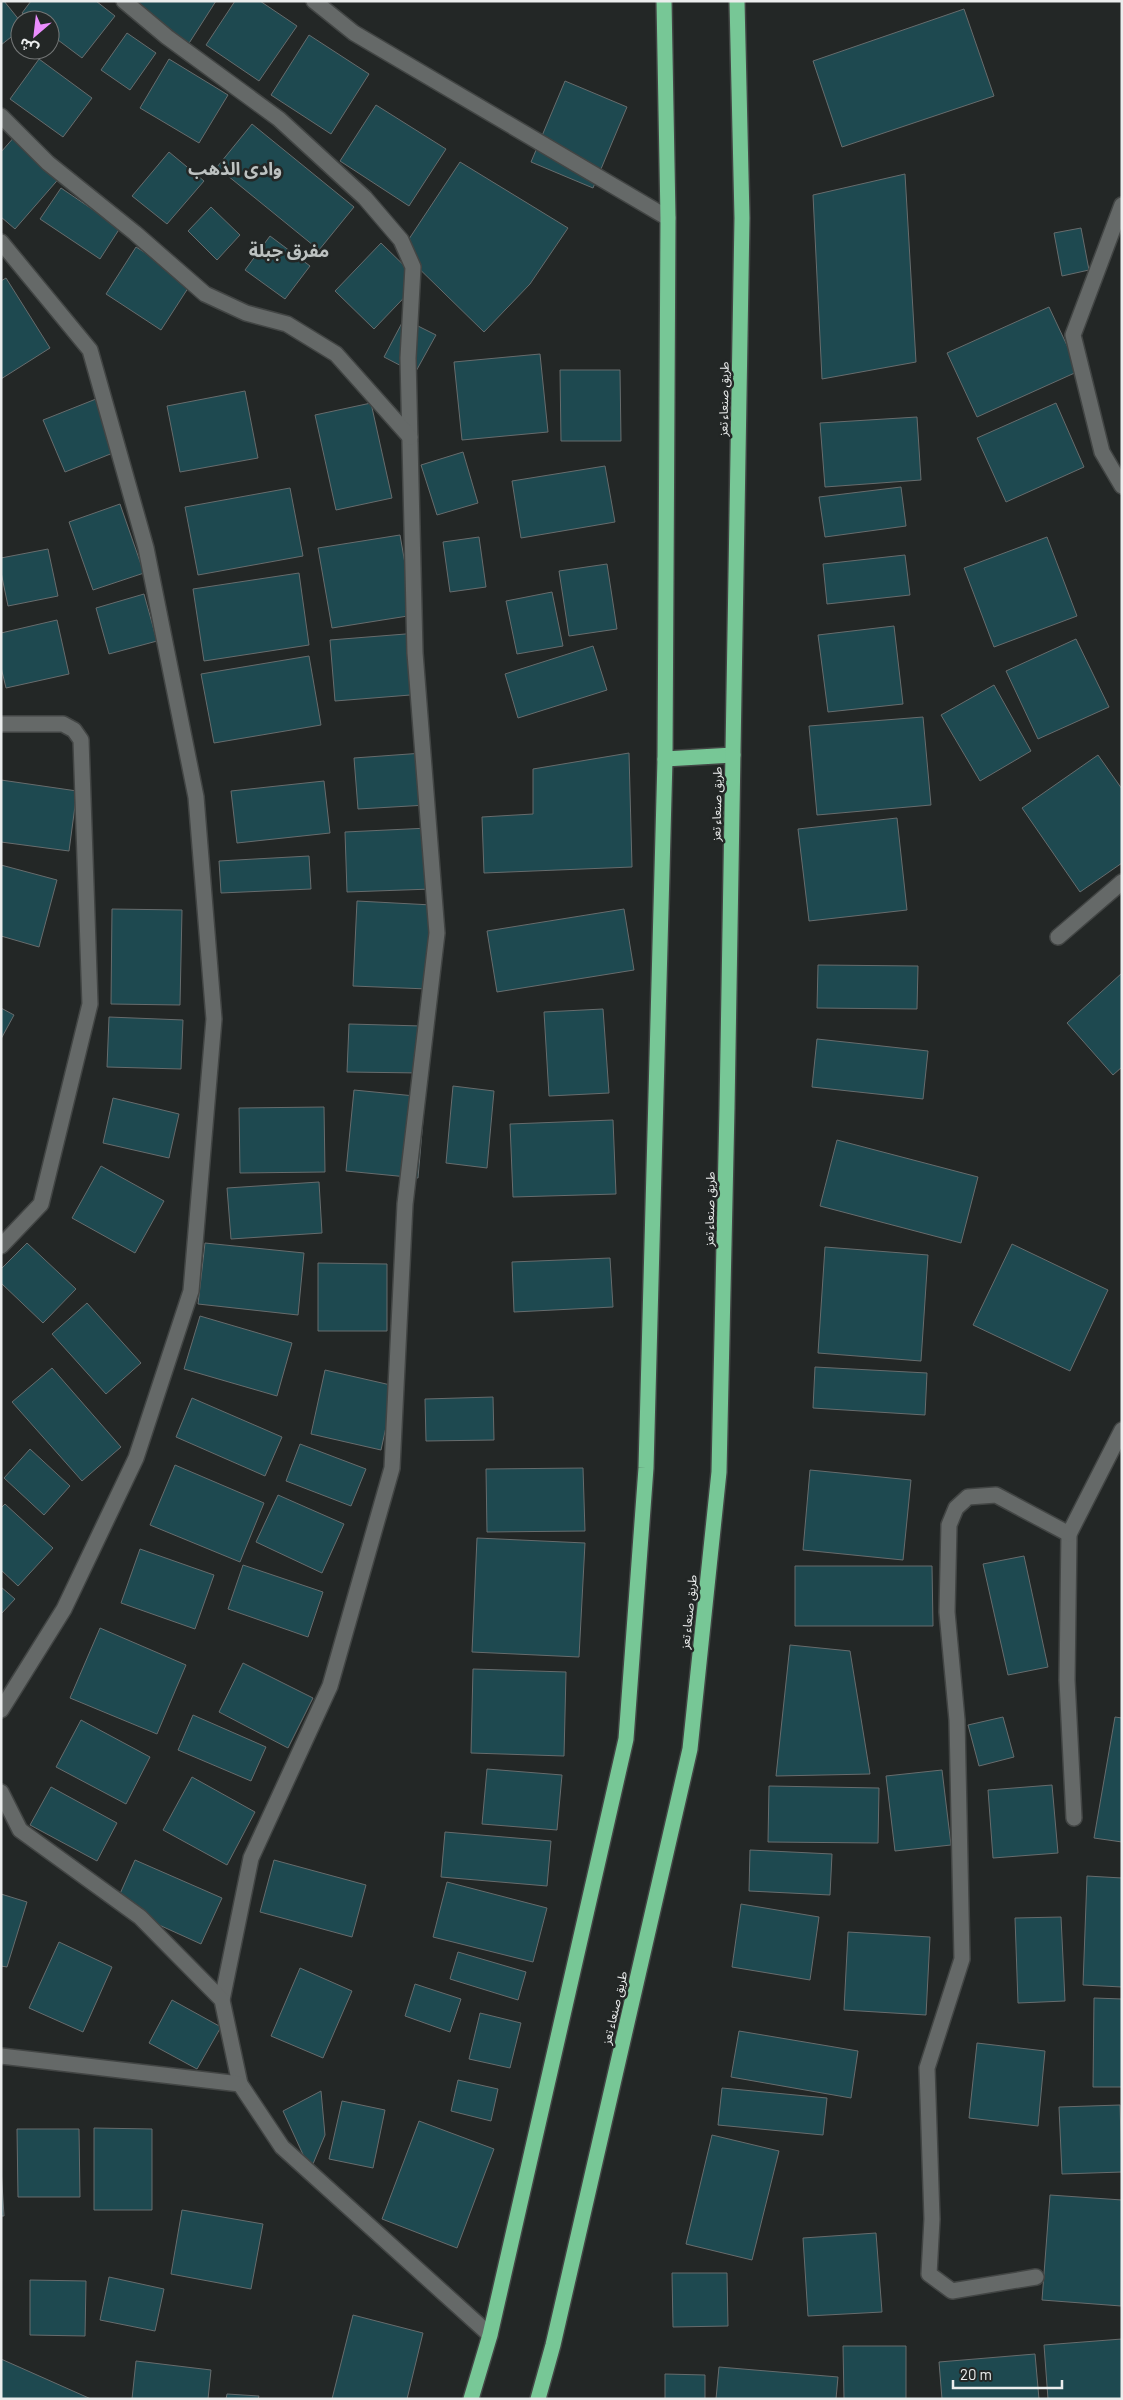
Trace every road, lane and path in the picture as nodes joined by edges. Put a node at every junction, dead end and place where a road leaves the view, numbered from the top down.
1 (124, 1) edge
2 (314, 1) edge
3 (664, 1) edge
4 (737, 1) edge
5 (1, 116) edge
6 (1122, 205) edge
7 (668, 218) junction
8 (1, 242) edge
9 (410, 437) junction
10 (1122, 486) edge
11 (1, 724) edge
12 (733, 755) junction
13 (665, 759) junction
14 (1122, 882) edge
15 (1058, 937) dead end
16 (1, 1246) edge
17 (1122, 1430) edge
18 (1068, 1534) junction
19 (1, 1710) edge
20 (1, 1792) edge
21 (1074, 1818) dead end
22 (222, 2000) junction
23 (1, 2056) edge
24 (240, 2084) junction
25 (1036, 2277) dead end
26 (490, 2335) junction
27 (471, 2399) edge
28 (538, 2399) edge

1 - 9 street
2 - 7 street
3 - 7 highway
4 - 12 highway, طريق صنعاء تعز
5 - 9 street
6 - 10 street
7 - 13 highway
8 - 19 street
9 - 22 street
11 - 16 street
12 - 13 highway
12 - 28 highway, طريق صنعاء تعز
13 - 26 highway
14 - 15 street
17 - 18 street
18 - 21 street
18 - 25 street
20 - 22 street
22 - 24 street
23 - 24 street
24 - 26 street
26 - 27 highway

